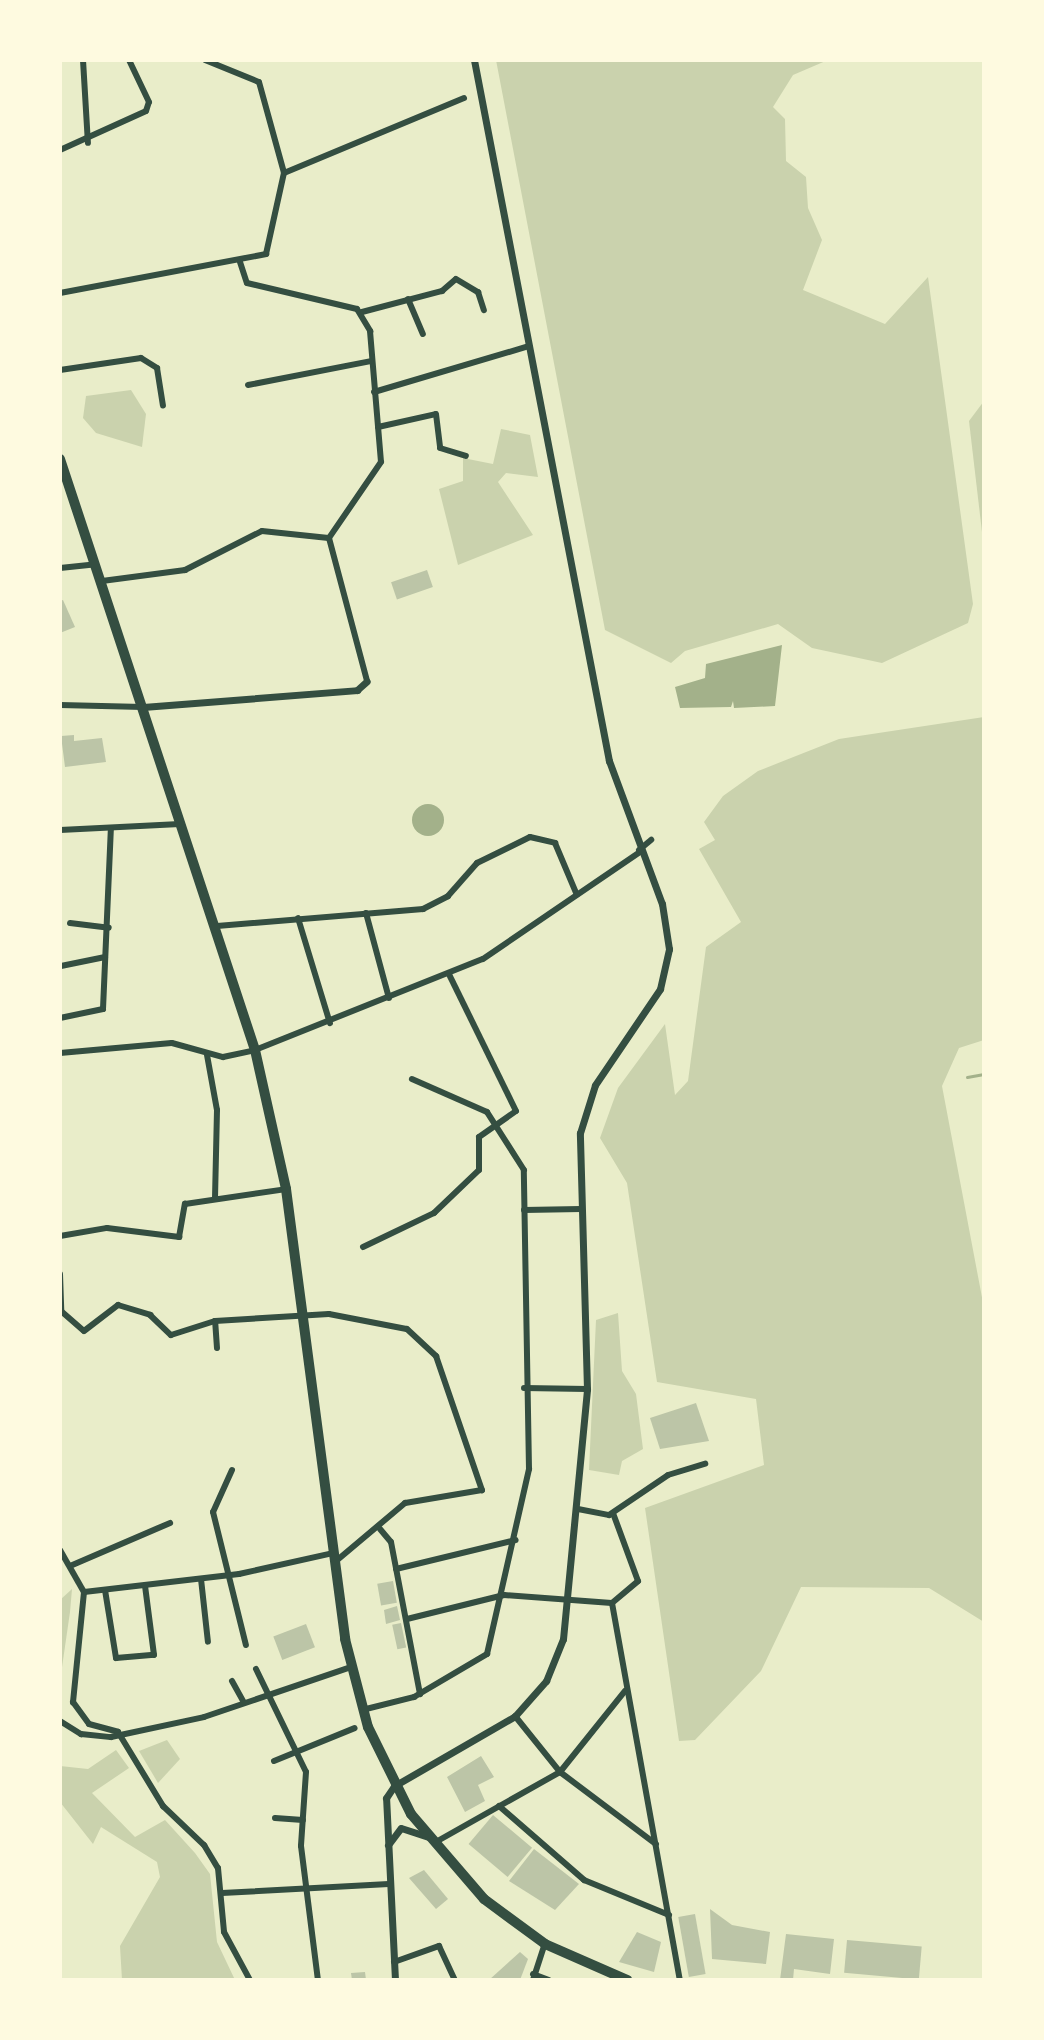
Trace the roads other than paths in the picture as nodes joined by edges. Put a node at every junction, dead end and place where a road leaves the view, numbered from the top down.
1 (83, 60) edge
2 (129, 60) edge
3 (205, 60) edge
4 (474, 60) edge
5 (464, 98) dead end
6 (88, 143) junction
7 (60, 150) edge
8 (284, 173) junction
9 (240, 262) junction
10 (60, 293) edge
11 (408, 299) junction
12 (484, 310) dead end
13 (362, 312) junction
14 (423, 334) dead end
15 (529, 346) junction
16 (371, 361) junction
17 (60, 370) edge
18 (248, 385) dead end
19 (374, 392) junction
20 (163, 406) dead end
21 (378, 427) junction
22 (466, 456) dead end
23 (60, 459) edge
24 (329, 538) junction
25 (96, 564) junction
26 (60, 568) edge
27 (102, 581) junction
28 (367, 681) joint
29 (60, 705) edge
30 (143, 707) junction
31 (183, 824) junction
32 (111, 829) junction
33 (60, 830) edge
34 (651, 840) dead end
35 (640, 851) junction
36 (577, 895) junction
37 (366, 913) junction
38 (298, 918) junction
39 (70, 923) dead end
40 (217, 926) junction
41 (109, 928) junction
42 (105, 957) junction
43 (61, 966) edge
44 (449, 974) junction
45 (389, 998) junction
46 (60, 1018) edge
47 (330, 1023) junction
48 (255, 1050) junction
49 (60, 1053) edge
50 (207, 1055) junction
51 (412, 1079) dead end
52 (497, 1124) junction
53 (286, 1189) junction
54 (215, 1198) junction
55 (581, 1209) junction
56 (524, 1210) junction
57 (60, 1236) edge
58 (363, 1247) dead end
59 (60, 1274) edge
60 (303, 1317) junction
61 (215, 1321) junction
62 (217, 1348) dead end
63 (524, 1388) junction
64 (587, 1389) junction
65 (705, 1464) dead end
66 (232, 1470) dead end
67 (578, 1509) junction
68 (613, 1513) junction
69 (170, 1523) dead end
70 (380, 1529) junction
71 (516, 1540) junction
72 (60, 1550) edge
73 (334, 1557) junction
74 (70, 1566) junction
75 (396, 1569) junction
76 (227, 1576) junction
77 (201, 1579) junction
78 (145, 1586) junction
79 (105, 1590) junction
80 (84, 1592) junction
81 (504, 1595) junction
82 (569, 1600) junction
83 (612, 1603) junction
84 (407, 1619) junction
85 (208, 1642) dead end
86 (246, 1645) dead end
87 (351, 1667) junction
88 (256, 1669) dead end
89 (232, 1681) dead end
90 (625, 1691) junction
91 (420, 1694) junction
92 (267, 1695) junction
93 (243, 1701) junction
94 (362, 1710) junction
95 (515, 1716) junction
96 (60, 1721) edge
97 (355, 1728) dead end
98 (118, 1732) junction
99 (296, 1752) junction
100 (274, 1761) dead end
101 (560, 1772) junction
102 (394, 1786) junction
103 (499, 1806) junction
104 (275, 1818) dead end
105 (303, 1820) junction
106 (431, 1840) junction
107 (656, 1844) junction
108 (387, 1847) junction
109 (389, 1884) junction
110 (306, 1890) junction
111 (222, 1893) junction
112 (669, 1915) junction
113 (545, 1944) junction
114 (394, 1962) junction
115 (533, 1977) edge
116 (250, 1980) edge
117 (318, 1980) edge
118 (395, 1980) edge
119 (455, 1980) edge
120 (549, 1980) edge
121 (627, 1980) edge
122 (680, 1980) edge

1 - 6 street
2 - 6 street
3 - 8 street
4 - 15 street
5 - 8 street
6 - 7 street
8 - 9 street
9 - 10 street
9 - 13 street
11 - 12 street
11 - 13 street
11 - 14 street
13 - 16 street
15 - 19 street
15 - 35 street
16 - 18 street
16 - 19 street
17 - 20 street
19 - 21 street
21 - 22 street
21 - 24 street
23 - 25 highway
24 - 27 street
24 - 28 street
25 - 26 street
25 - 27 highway
27 - 30 highway
28 - 30 street
29 - 30 street
30 - 31 highway
31 - 32 street
31 - 40 highway
32 - 33 street
32 - 41 street
34 - 35 street
35 - 36 street
35 - 55 street
36 - 37 street
36 - 44 street
37 - 38 street
37 - 45 street
38 - 40 street
38 - 47 street
39 - 41 street
40 - 48 highway
41 - 42 street
42 - 43 street
42 - 46 street
44 - 45 street
44 - 52 street
45 - 47 street
47 - 48 street
48 - 50 street
48 - 53 highway
49 - 50 street
50 - 54 street
51 - 52 street
52 - 56 street
52 - 58 street
53 - 54 street
53 - 60 highway
54 - 57 street
55 - 56 street
55 - 64 street
56 - 63 street
59 - 61 street
60 - 61 street
60 - 70 street
60 - 73 highway
61 - 62 street
63 - 64 street
63 - 71 street
64 - 67 street
65 - 68 street
66 - 76 street
67 - 68 street
67 - 82 street
68 - 83 street
69 - 74 street
70 - 73 street
70 - 75 street
71 - 75 street
71 - 81 street
72 - 74 street
73 - 76 street
73 - 87 highway
74 - 80 street
75 - 84 street
76 - 77 street
76 - 86 street
77 - 78 street
77 - 85 street
78 - 79 street
78 - 79 street
79 - 80 street
80 - 98 street
81 - 82 street
81 - 84 street
81 - 91 street
82 - 83 street
82 - 95 street
83 - 90 street
84 - 91 street
87 - 92 street
87 - 94 highway
88 - 92 street
89 - 93 street
90 - 101 street
90 - 107 street
91 - 94 street
92 - 93 street
92 - 99 street
93 - 98 street
94 - 102 highway
95 - 101 street
95 - 102 street
96 - 98 street
97 - 99 street
98 - 111 street
99 - 100 street
99 - 105 street
101 - 103 street
101 - 107 street
102 - 106 highway
102 - 108 street
103 - 106 street
103 - 112 street
104 - 105 street
105 - 110 street
106 - 108 street
106 - 113 highway
107 - 112 street
108 - 109 street
109 - 110 street
109 - 114 street
110 - 111 street
110 - 117 street
111 - 116 street
112 - 122 street
113 - 115 street
113 - 121 highway
114 - 118 street
114 - 119 street
115 - 120 street

